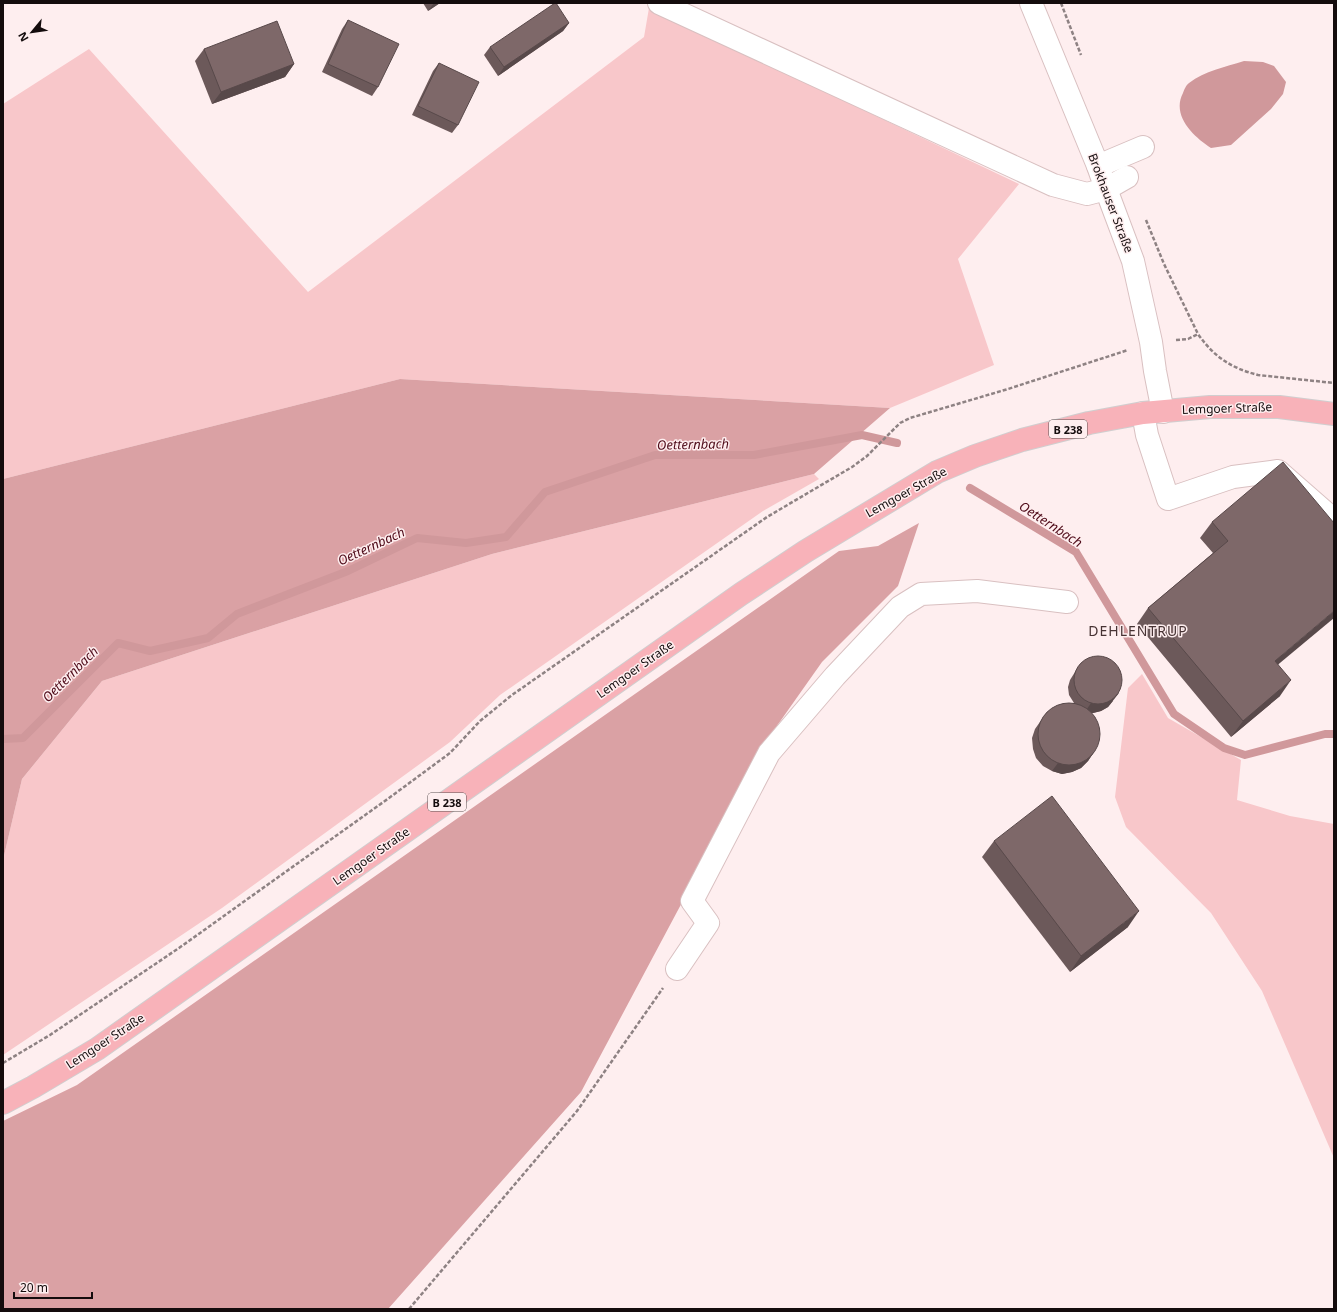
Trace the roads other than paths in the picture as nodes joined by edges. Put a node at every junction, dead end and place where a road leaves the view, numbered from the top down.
1 (659, 3) edge
2 (1031, 3) edge
3 (1143, 147) dead end
4 (1098, 166) junction
5 (1127, 177) dead end
6 (1106, 189) junction
7 (1153, 413) junction
8 (1334, 414) edge
9 (1334, 520) edge
10 (1068, 602) dead end
11 (677, 969) road end
12 (3, 1103) edge

1 - 6 street
2 - 4 street, Brokhauser Straße
3 - 4 street
4 - 6 street, Brokhauser Straße
5 - 6 street
6 - 7 street, Brokhauser Straße
7 - 8 main road, Lemgoer Straße / B 238
7 - 9 street, Brokhauser Straße
7 - 12 main road, Lemgoer Straße / B 238
10 - 11 street

